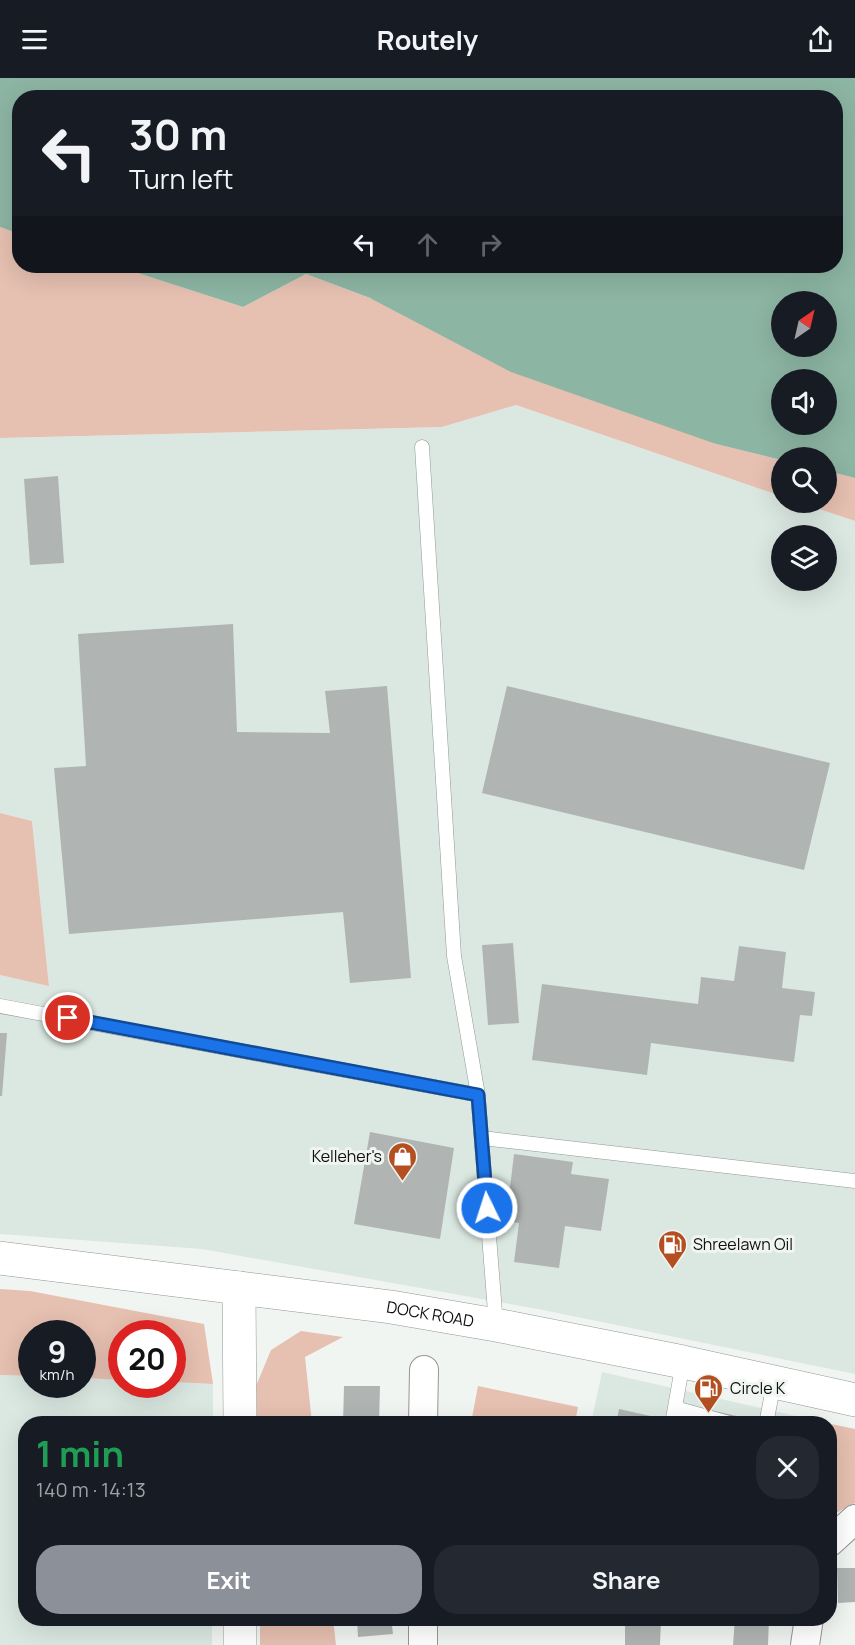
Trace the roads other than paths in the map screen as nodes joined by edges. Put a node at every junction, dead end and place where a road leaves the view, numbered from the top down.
1 (423, 447) dead end
2 (0, 1006) edge
3 (478, 1095) junction
4 (482, 1138) junction
5 (855, 1182) edge
6 (0, 1258) edge
7 (239, 1288) junction
8 (496, 1325) junction
9 (683, 1362) junction
10 (423, 1370) dead end
11 (774, 1383) junction
12 (855, 1400) edge
13 (675, 1408) junction
14 (240, 1416) edge
15 (423, 1416) edge
16 (674, 1416) edge
17 (704, 1416) edge
18 (768, 1416) edge
19 (855, 1519) edge
20 (837, 1536) edge
21 (240, 1626) edge
22 (423, 1626) edge
23 (807, 1626) edge
24 (240, 1645) edge
25 (423, 1645) edge
26 (805, 1645) edge

1 - 3 lane
2 - 3 lane
3 - 4 lane
4 - 5 lane
4 - 8 lane
6 - 7 main road, DOCK ROAD
7 - 8 main road, DOCK ROAD
7 - 14 main road
8 - 9 main road, DOCK ROAD
9 - 11 main road, DOCK ROAD
9 - 13 lane
10 - 15 street
11 - 12 main road, DOCK ROAD
11 - 18 lane
13 - 16 lane
13 - 17 lane
19 - 20 street
21 - 24 main road
22 - 25 street
23 - 26 street

